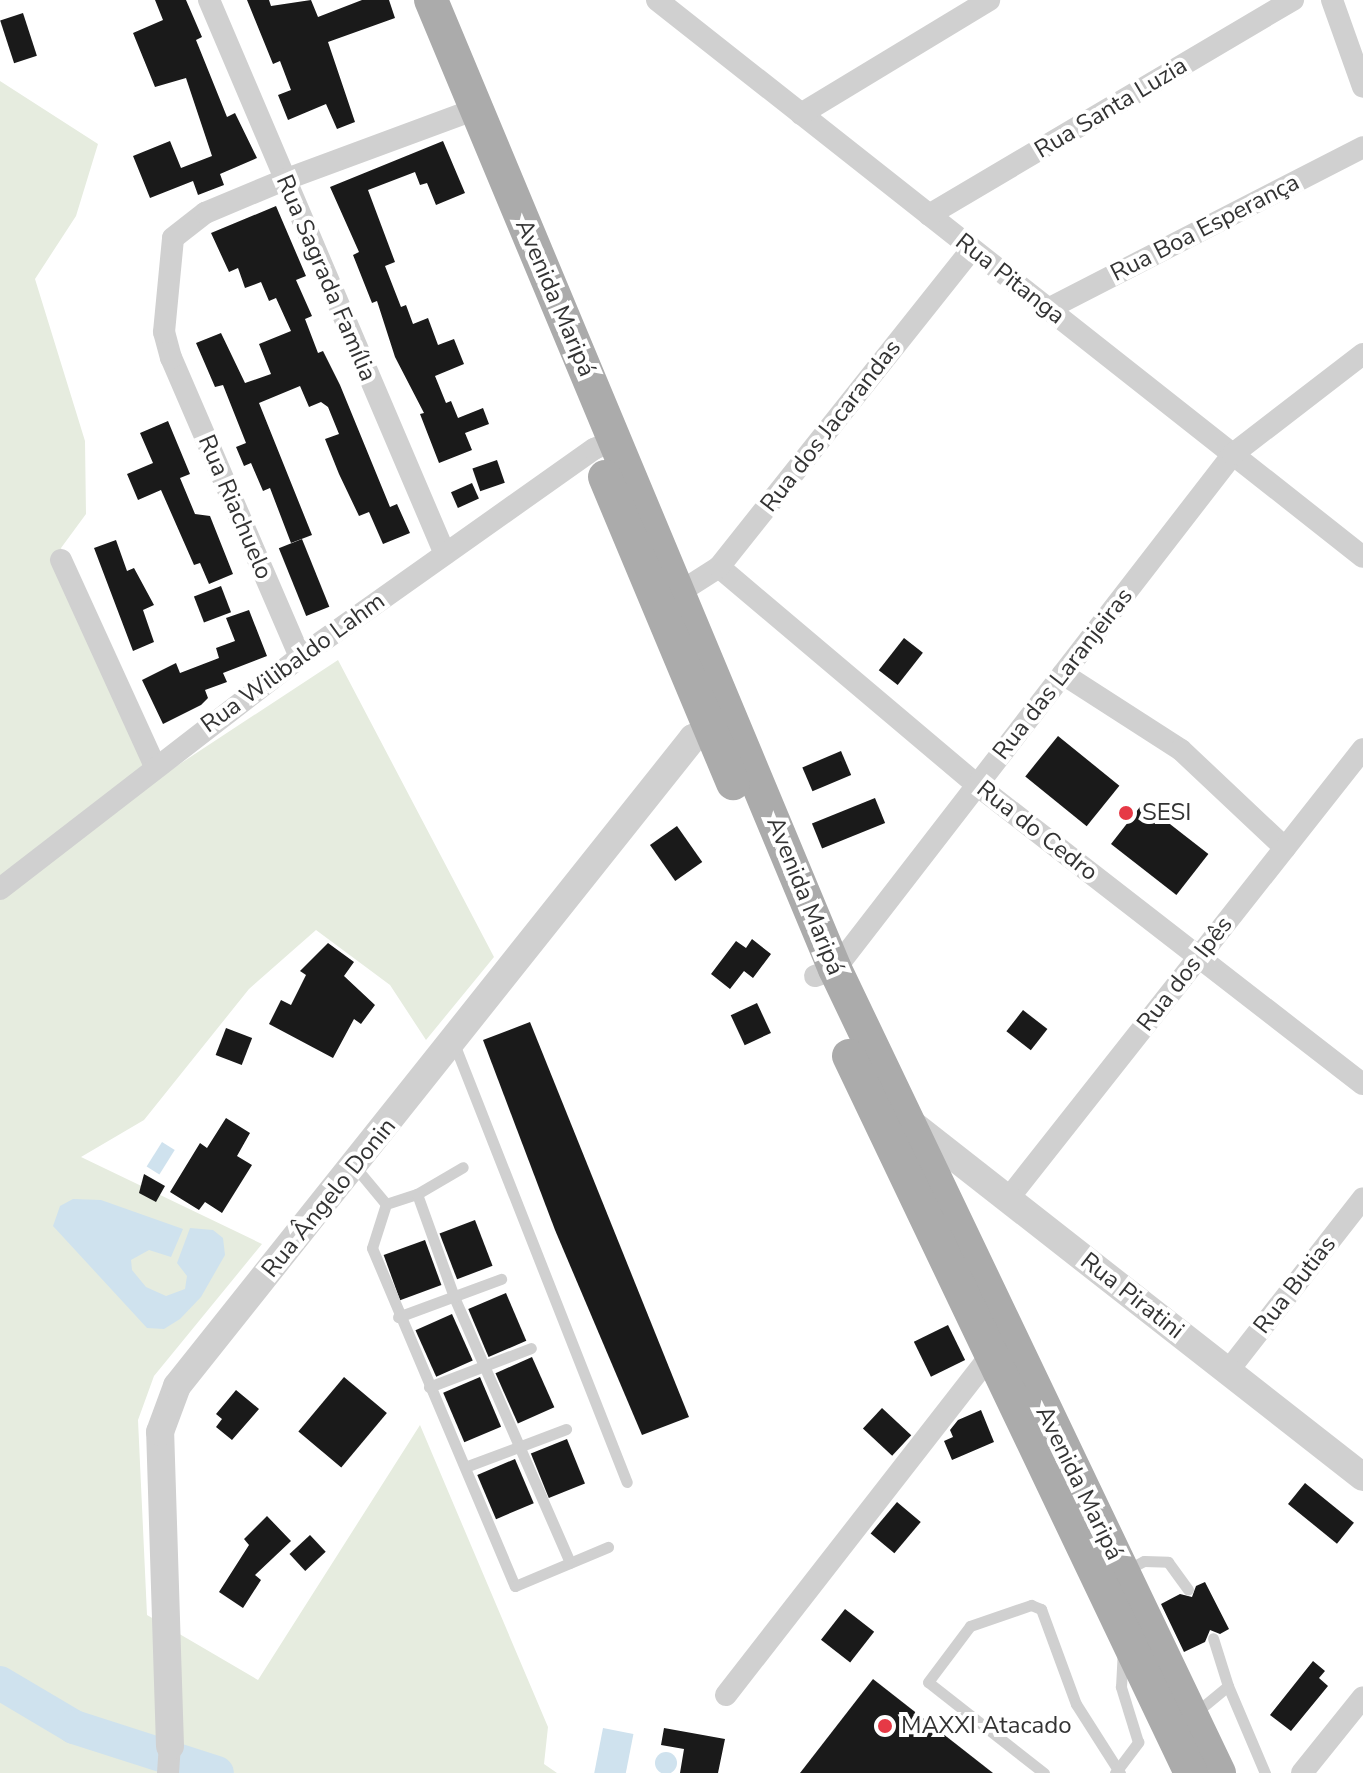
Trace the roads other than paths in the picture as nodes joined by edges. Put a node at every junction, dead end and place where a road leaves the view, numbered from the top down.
1 (209, 0) edge
2 (408, 0) edge
3 (431, 0) edge
4 (657, 0) edge
5 (989, 0) edge
6 (1293, 0) edge
7 (1332, 0) edge
8 (1363, 87) edge
9 (466, 113) junction
10 (801, 114) junction
11 (1363, 147) edge
12 (284, 180) junction
13 (929, 215) junction
14 (972, 249) junction
15 (1048, 309) junction
16 (1363, 354) edge
17 (604, 445) junction
18 (1233, 454) junction
19 (445, 554) junction
20 (1363, 557) edge
21 (61, 560) dead end
22 (719, 567) junction
23 (669, 599) junction
24 (300, 657) junction
25 (1063, 674) junction
26 (722, 726) junction
27 (1363, 749) edge
28 (154, 764) junction
29 (977, 785) junction
30 (1285, 848) junction
31 (0, 889) edge
32 (1199, 957) junction
33 (825, 972) junction
34 (453, 1040) junction
35 (1363, 1084) edge
36 (890, 1120) junction
37 (463, 1167) dead end
38 (356, 1168) junction
39 (913, 1168) junction
40 (417, 1194) junction
41 (1363, 1198) edge
42 (1008, 1199) junction
43 (386, 1204) junction
44 (501, 1279) dead end
45 (454, 1297) junction
46 (398, 1317) junction
47 (531, 1348) dead end
48 (990, 1356) junction
49 (487, 1365) junction
50 (1228, 1371) junction
51 (429, 1387) junction
52 (566, 1429) dead end
53 (522, 1446) junction
54 (465, 1467) junction
55 (1363, 1477) edge
56 (627, 1482) dead end
57 (608, 1547) dead end
58 (570, 1563) junction
59 (1110, 1576) junction
60 (1188, 1590) dead end
61 (1125, 1638) junction
62 (1213, 1638) dead end
63 (1228, 1686) junction
64 (726, 1695) dead end
65 (1363, 1697) edge
66 (1179, 1720) junction
67 (169, 1760) edge
68 (1117, 1772) edge
69 (1044, 1773) edge
70 (1191, 1773) edge
71 (1219, 1773) edge
72 (1265, 1773) edge
73 (1302, 1773) edge

1 - 12 street, Rua Sagrada Família
2 - 9 main road, Avenida Maripá
3 - 9 main road, Avenida Maripá
4 - 10 street, Rua Pitanga
5 - 10 street
6 - 13 street, Rua Santa Luzia
7 - 8 street
9 - 12 street
9 - 17 main road, Avenida Maripá
10 - 13 street, Rua Pitanga
11 - 15 street, Rua Boa Esperança
12 - 19 street, Rua Sagrada Família
12 - 24 street, Rua Riachuelo
13 - 14 street, Rua Pitanga
14 - 15 street, Rua Pitanga
14 - 22 street, Rua dos Jacarandas
15 - 18 street, Rua Pitanga
16 - 18 street, Rua das Laranjeiras
17 - 19 street, Rua Wilibaldo Lahm
17 - 23 main road, Avenida Maripá
18 - 20 street, Rua Pitanga
18 - 25 street, Rua das Laranjeiras
19 - 24 street, Rua Wilibaldo Lahm
21 - 28 street
22 - 23 street, Rua dos Jacarandas
22 - 29 street, Rua do Cedro
23 - 26 main road, Avenida Maripá
24 - 28 street, Rua Wilibaldo Lahm
25 - 29 street, Rua das Laranjeiras
25 - 30 street
26 - 33 main road, Avenida Maripá
26 - 34 street, Rua Ângelo Donin
27 - 30 street, Rua dos Ipês
28 - 31 street, Rua Wilibaldo Lahm
29 - 32 street, Rua do Cedro
29 - 33 street, Rua das Laranjeiras
30 - 32 street, Rua dos Ipês
32 - 35 street, Rua do Cedro
32 - 42 street, Rua dos Ipês
33 - 36 main road, Avenida Maripá
34 - 38 street, Rua Ângelo Donin
34 - 56 lane
36 - 39 main road, Avenida Maripá
36 - 42 street, Rua Piratini
37 - 40 lane
38 - 43 lane
38 - 67 street, Rua Ângelo Donin
39 - 48 main road, Avenida Maripá
39 - 59 main road, Avenida Maripá
40 - 43 lane
40 - 45 lane
41 - 50 street, Rua Butias
42 - 50 street, Rua Piratini
43 - 46 lane
44 - 45 lane
45 - 46 lane
45 - 49 lane
46 - 51 lane
47 - 49 lane
48 - 59 main road, Avenida Maripá
48 - 64 street
49 - 51 lane
49 - 53 lane
50 - 55 street, Rua Piratini
51 - 54 lane
52 - 53 lane
53 - 54 lane
53 - 58 lane
54 - 58 lane
57 - 58 lane
59 - 60 lane
59 - 61 main road, Avenida Maripá
59 - 66 main road, Avenida Maripá
61 - 66 main road, Avenida Maripá
61 - 68 lane
62 - 63 lane
63 - 66 lane
63 - 72 lane
65 - 73 street
66 - 70 main road, Avenida Maripá
66 - 71 main road, Avenida Maripá
68 - 69 lane

